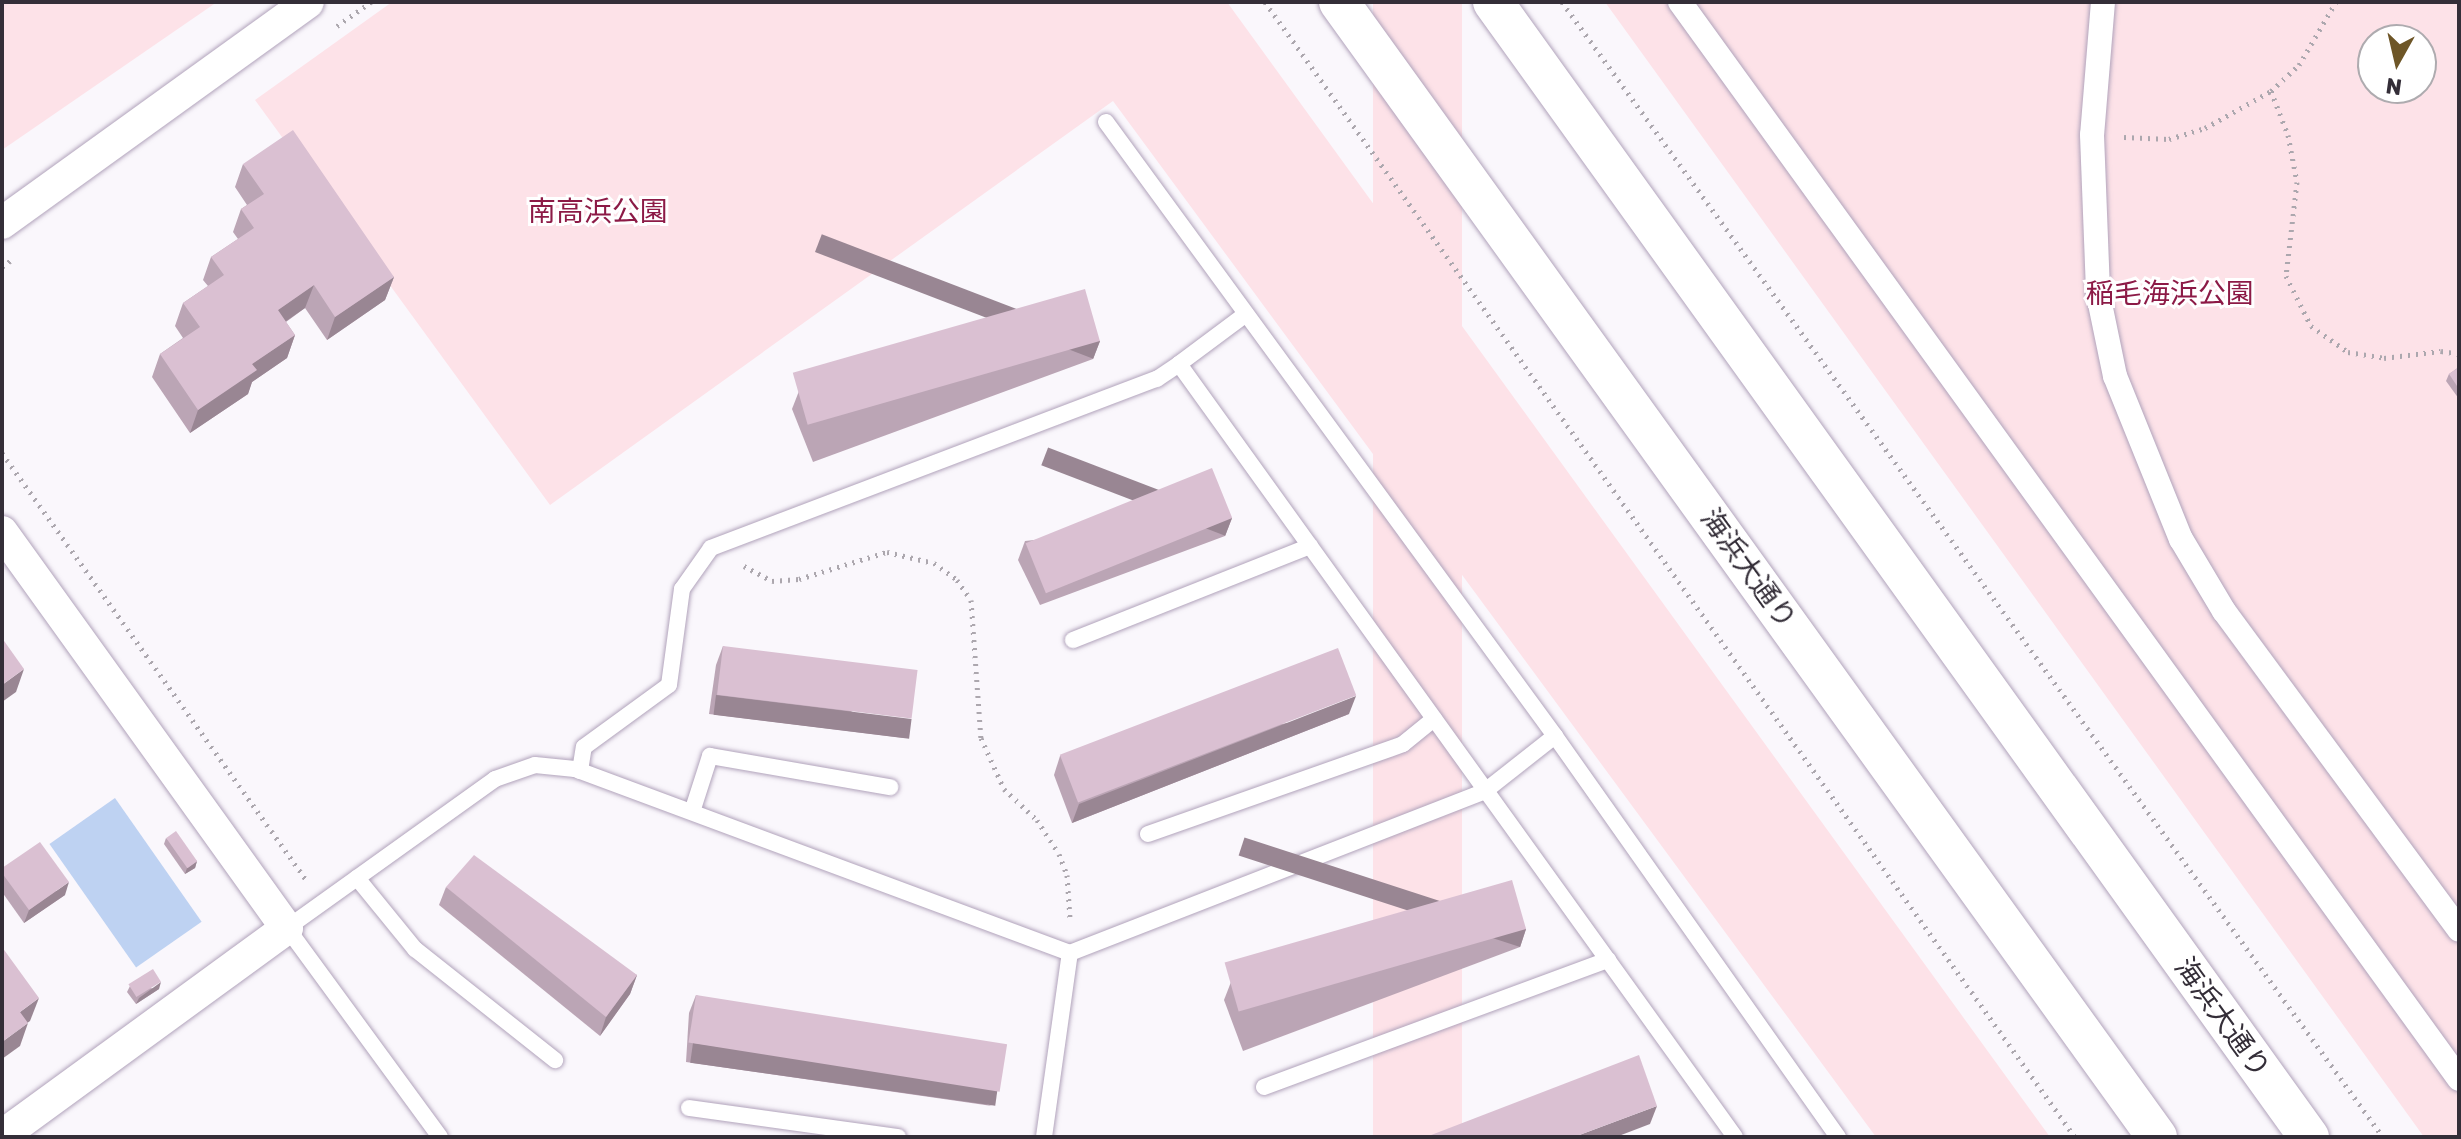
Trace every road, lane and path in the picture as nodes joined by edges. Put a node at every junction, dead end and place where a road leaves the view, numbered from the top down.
1 (308, 2) edge
2 (1265, 2) edge
3 (1339, 2) edge
4 (1493, 2) edge
5 (1562, 2) edge
6 (1680, 2) edge
7 (2103, 2) edge
8 (2336, 2) edge
9 (2271, 91) junction
10 (1106, 122) dead end
11 (2092, 135) junction
12 (2, 223) edge
13 (1246, 314) junction
14 (2459, 354) edge
15 (1179, 364) junction
16 (2, 453) edge
17 (2, 532) edge
18 (729, 542) junction
19 (1310, 546) junction
20 (1073, 640) dead end
21 (1434, 719) junction
22 (1555, 736) junction
23 (580, 771) junction
24 (890, 787) dead end
25 (1485, 791) junction
26 (692, 812) junction
27 (1148, 834) dead end
28 (357, 878) junction
29 (310, 885) dead end
30 (1070, 918) dead end
31 (287, 928) junction
32 (2459, 930) edge
33 (1070, 953) junction
34 (1608, 960) junction
35 (555, 1060) dead end
36 (2459, 1079) edge
37 (1264, 1087) dead end
38 (689, 1108) dead end
39 (2, 1136) edge
40 (440, 1137) edge
41 (898, 1137) edge
42 (1044, 1137) edge
43 (1733, 1137) edge
44 (1838, 1137) edge
45 (2075, 1137) edge
46 (2157, 1137) edge
47 (2309, 1137) edge
48 (2383, 1137) edge

1 - 12 street
2 - 45 path
3 - 46 street, 海浜大通り
4 - 47 street, 海浜大通り
5 - 48 path
6 - 36 street
7 - 11 street
8 - 9 path
9 - 11 path
9 - 14 path
10 - 13 lane
11 - 32 street
13 - 15 lane
13 - 22 lane
15 - 18 lane
15 - 19 lane
16 - 29 path
17 - 31 street
18 - 23 lane
18 - 30 path
19 - 20 lane
19 - 21 lane
21 - 25 lane
21 - 27 lane
22 - 25 lane
22 - 44 lane
23 - 26 lane
23 - 28 lane
24 - 26 lane
25 - 33 lane
25 - 34 lane
26 - 33 lane
28 - 31 lane
28 - 35 lane
31 - 39 street
31 - 40 lane
33 - 42 lane
34 - 37 lane
34 - 43 lane
38 - 41 lane

